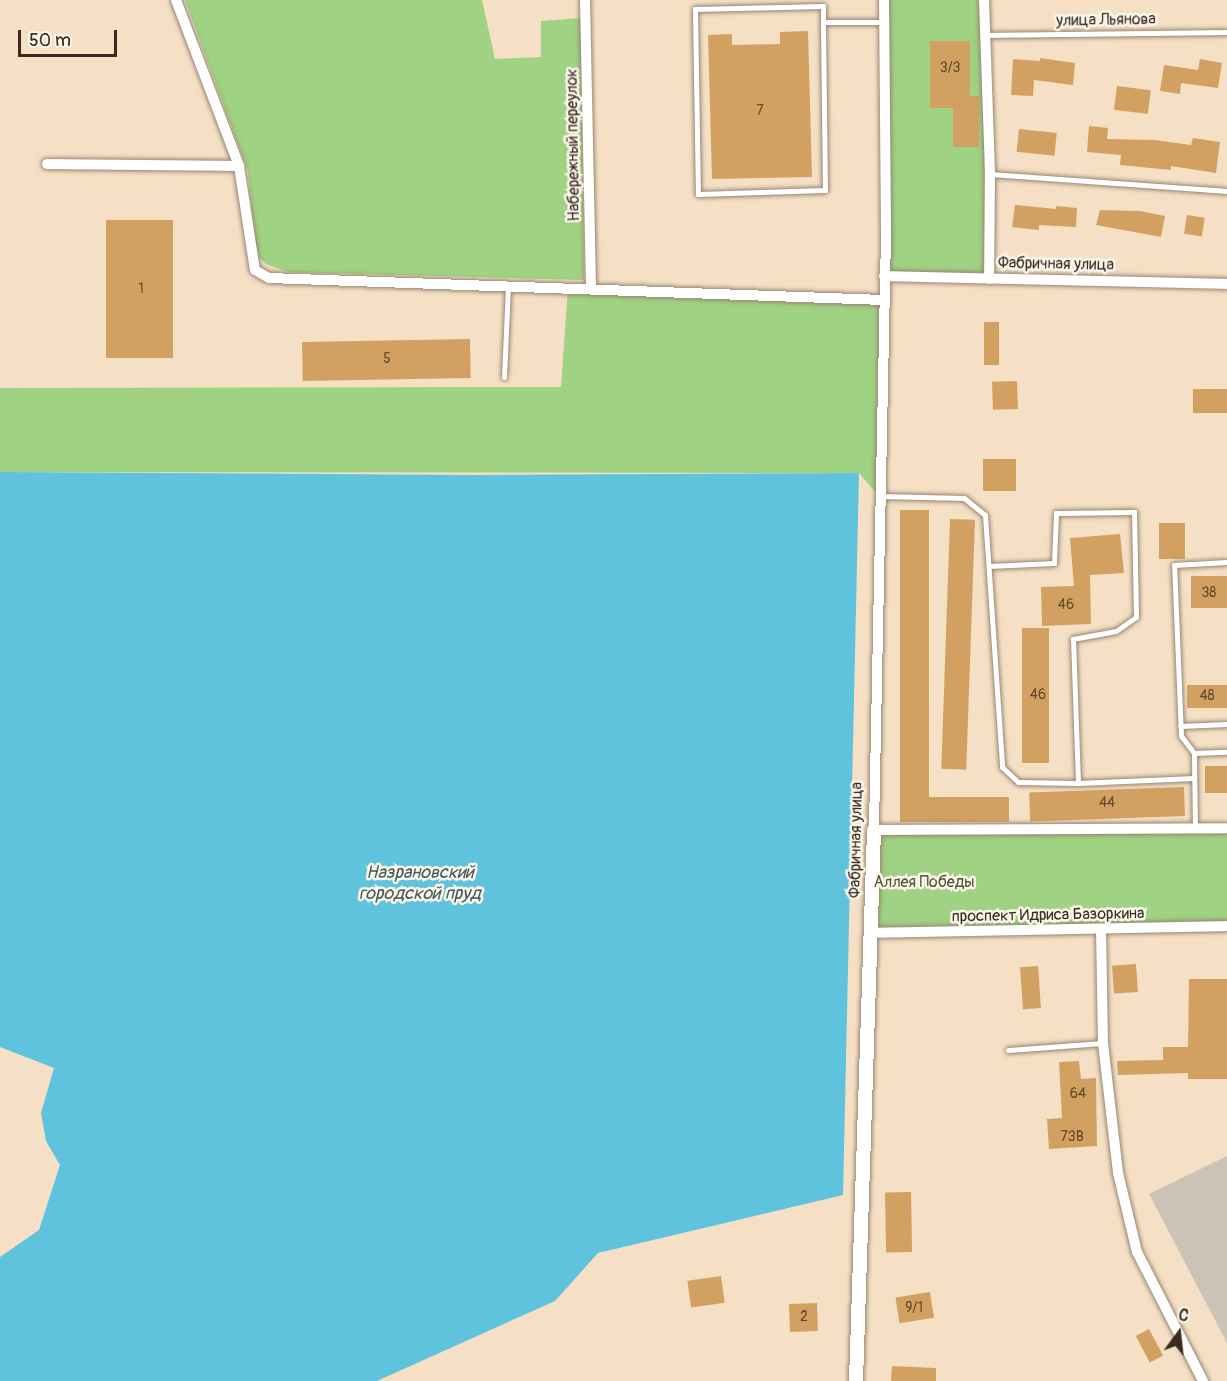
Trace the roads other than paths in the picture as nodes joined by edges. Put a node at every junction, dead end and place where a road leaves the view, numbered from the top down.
1 (176, 0) edge
2 (585, 0) edge
3 (884, 0) edge
4 (984, 0) edge
5 (823, 22) junction
6 (884, 22) junction
7 (1227, 32) edge
8 (985, 35) junction
9 (47, 164) dead end
10 (239, 166) junction
11 (990, 174) junction
12 (1227, 191) edge
13 (884, 276) junction
14 (989, 279) junction
15 (1227, 284) edge
16 (508, 286) junction
17 (591, 289) junction
18 (884, 300) junction
19 (504, 377) dead end
20 (879, 496) junction
21 (1227, 562) edge
22 (989, 567) junction
23 (1227, 724) edge
24 (1180, 726) junction
25 (1227, 752) edge
26 (1194, 753) junction
27 (1194, 778) junction
28 (1078, 783) junction
29 (1227, 828) edge
30 (1195, 829) junction
31 (874, 830) junction
32 (1227, 926) edge
33 (1101, 929) junction
34 (870, 933) junction
35 (1103, 1043) junction
36 (1008, 1050) dead end
37 (856, 1381) edge
38 (1203, 1381) edge

1 - 10 street
2 - 17 street, Набережный переулок
3 - 6 street, Фабричная улица
4 - 8 street
5 - 5 lane
5 - 6 lane
6 - 13 street, Фабричная улица
7 - 8 lane, улица Льянова
8 - 11 street
9 - 10 street
10 - 16 street
11 - 12 lane
11 - 14 street
13 - 14 street, Фабричная улица
13 - 18 street, Фабричная улица
14 - 15 street, Фабричная улица
16 - 17 street
16 - 19 lane
17 - 18 street
18 - 20 street, Фабричная улица
20 - 22 lane
20 - 31 street, Фабричная улица
21 - 24 lane
22 - 28 lane
22 - 28 lane
23 - 24 lane
24 - 26 lane
25 - 26 lane
26 - 27 lane
27 - 28 lane
27 - 30 lane
29 - 30 street
30 - 31 street
31 - 34 street, Фабричная улица
32 - 33 street, проспект Идриса Базоркина
33 - 34 street, проспект Идриса Базоркина
33 - 35 street
34 - 37 street, Фабричная улица
35 - 36 lane
35 - 38 street

